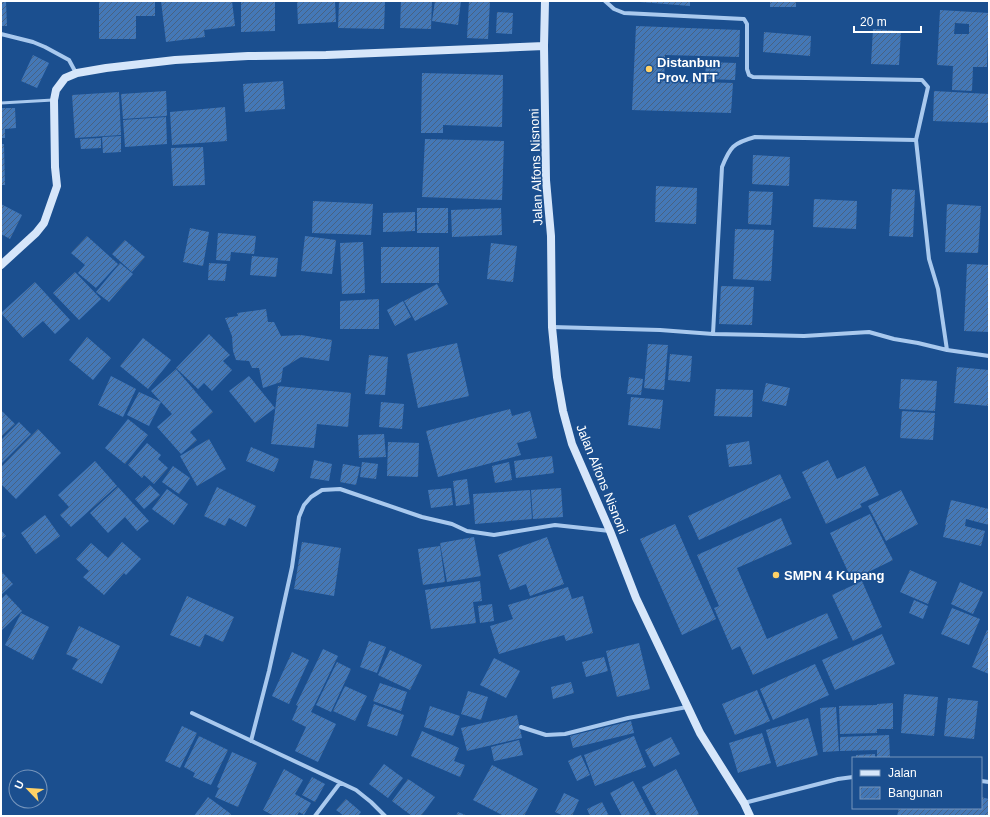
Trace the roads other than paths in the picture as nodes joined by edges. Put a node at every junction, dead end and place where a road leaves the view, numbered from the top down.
1 (545, 1) edge
2 (605, 1) edge
3 (1, 34) edge
4 (544, 46) junction
5 (77, 73) junction
6 (54, 100) junction
7 (1, 103) edge
8 (916, 140) junction
9 (1, 265) edge
10 (552, 327) junction
11 (713, 334) junction
12 (948, 350) junction
13 (989, 356) edge
14 (610, 531) junction
15 (688, 707) junction
16 (192, 713) dead end
17 (522, 727) dead end
18 (251, 741) junction
19 (852, 777) edge
20 (340, 783) junction
21 (744, 803) junction
22 (315, 816) edge
23 (385, 816) edge
24 (750, 816) edge

1 - 4 main road, Jalan Alfons Nisnoni
2 - 8 street
3 - 5 street
4 - 5 main road
4 - 10 main road, Jalan Alfons Nisnoni
5 - 6 main road
6 - 7 lane
6 - 9 main road
8 - 11 street
8 - 12 street
10 - 11 street
10 - 14 main road, Jalan Alfons Nisnoni
11 - 12 street
12 - 13 street
14 - 15 main road, Jalan Alfons Nisnoni
14 - 18 street
15 - 17 street
15 - 21 main road, Jalan Alfons Nisnoni
16 - 18 street
18 - 20 street
19 - 21 street
20 - 22 street
20 - 23 street
21 - 24 main road, Jalan Alfons Nisnoni

